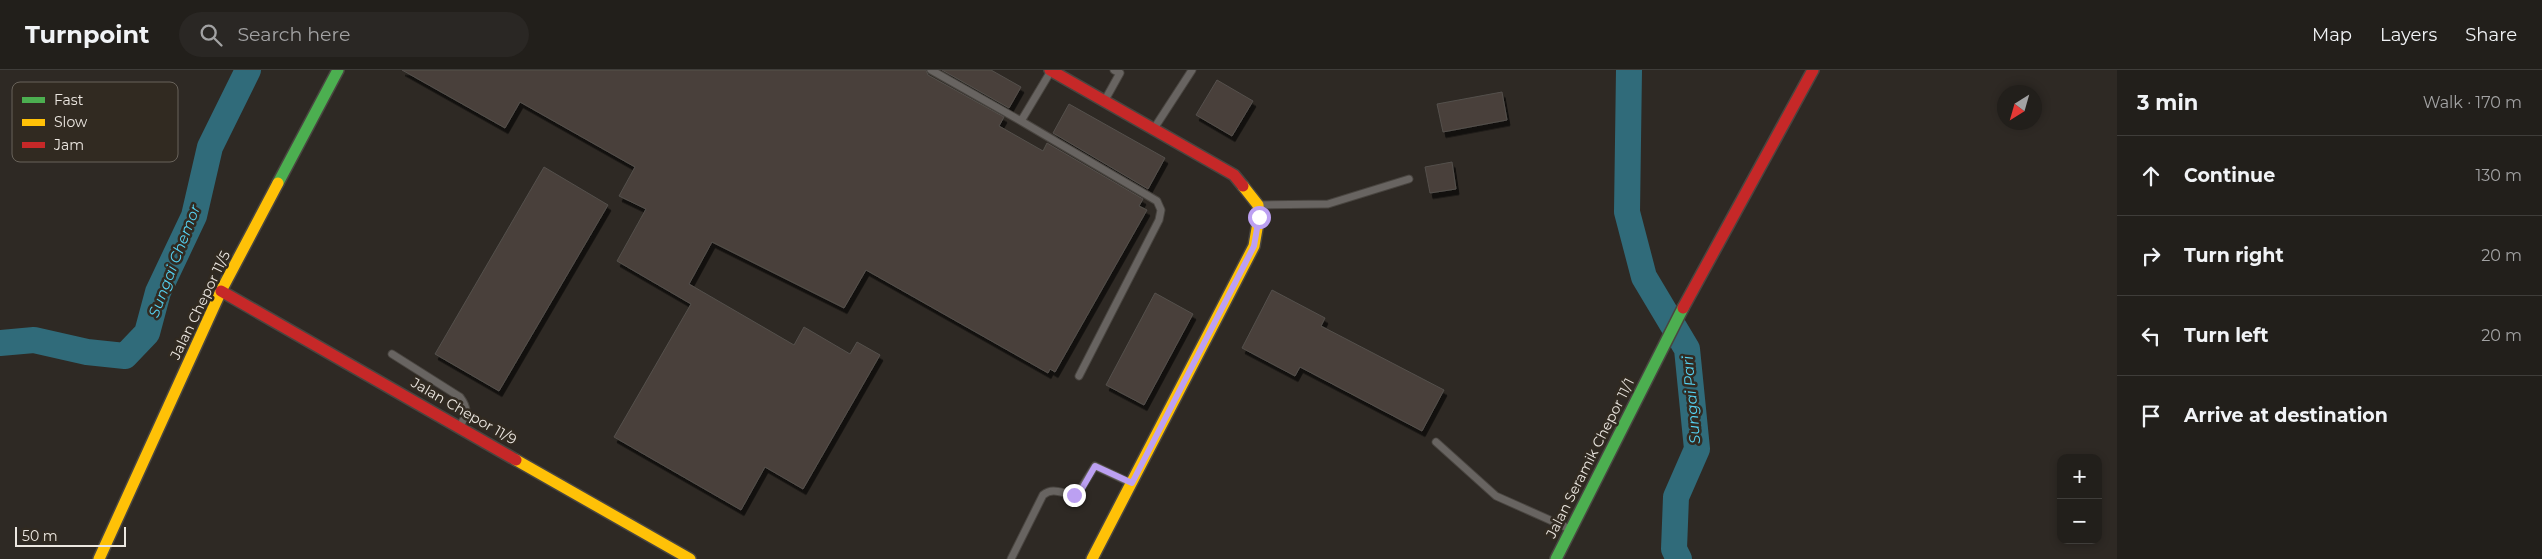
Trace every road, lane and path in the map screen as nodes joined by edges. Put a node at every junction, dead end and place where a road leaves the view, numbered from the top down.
1 (338, 70) edge
2 (930, 70) edge
3 (1192, 70) edge
4 (1814, 70) edge
5 (1056, 71) edge
6 (1118, 71) edge
7 (1105, 100) junction
8 (1021, 122) junction
9 (1155, 128) junction
10 (1409, 179) dead end
11 (1258, 205) junction
12 (222, 291) junction
13 (392, 354) dead end
14 (1079, 376) dead end
15 (460, 426) junction
16 (1436, 442) dead end
17 (1132, 483) junction
18 (1570, 530) junction
19 (99, 559) edge
20 (690, 559) edge
21 (1011, 559) edge
22 (1092, 559) edge
23 (1556, 559) edge

1 - 12 street, Jalan Chepor 11/5
2 - 8 lane
3 - 9 lane
4 - 18 street, Jalan Seramik Chepor 11/1
5 - 7 street
5 - 8 lane
6 - 7 lane
7 - 9 street
8 - 14 lane
9 - 11 street
10 - 11 lane
11 - 17 street
12 - 15 street, Jalan Chepor 11/9
12 - 19 street, Jalan Chepor 11/5
13 - 15 lane
15 - 20 street, Jalan Chepor 11/9
16 - 18 lane
17 - 21 lane
17 - 22 street
18 - 23 street, Jalan Seramik Chepor 11/1

